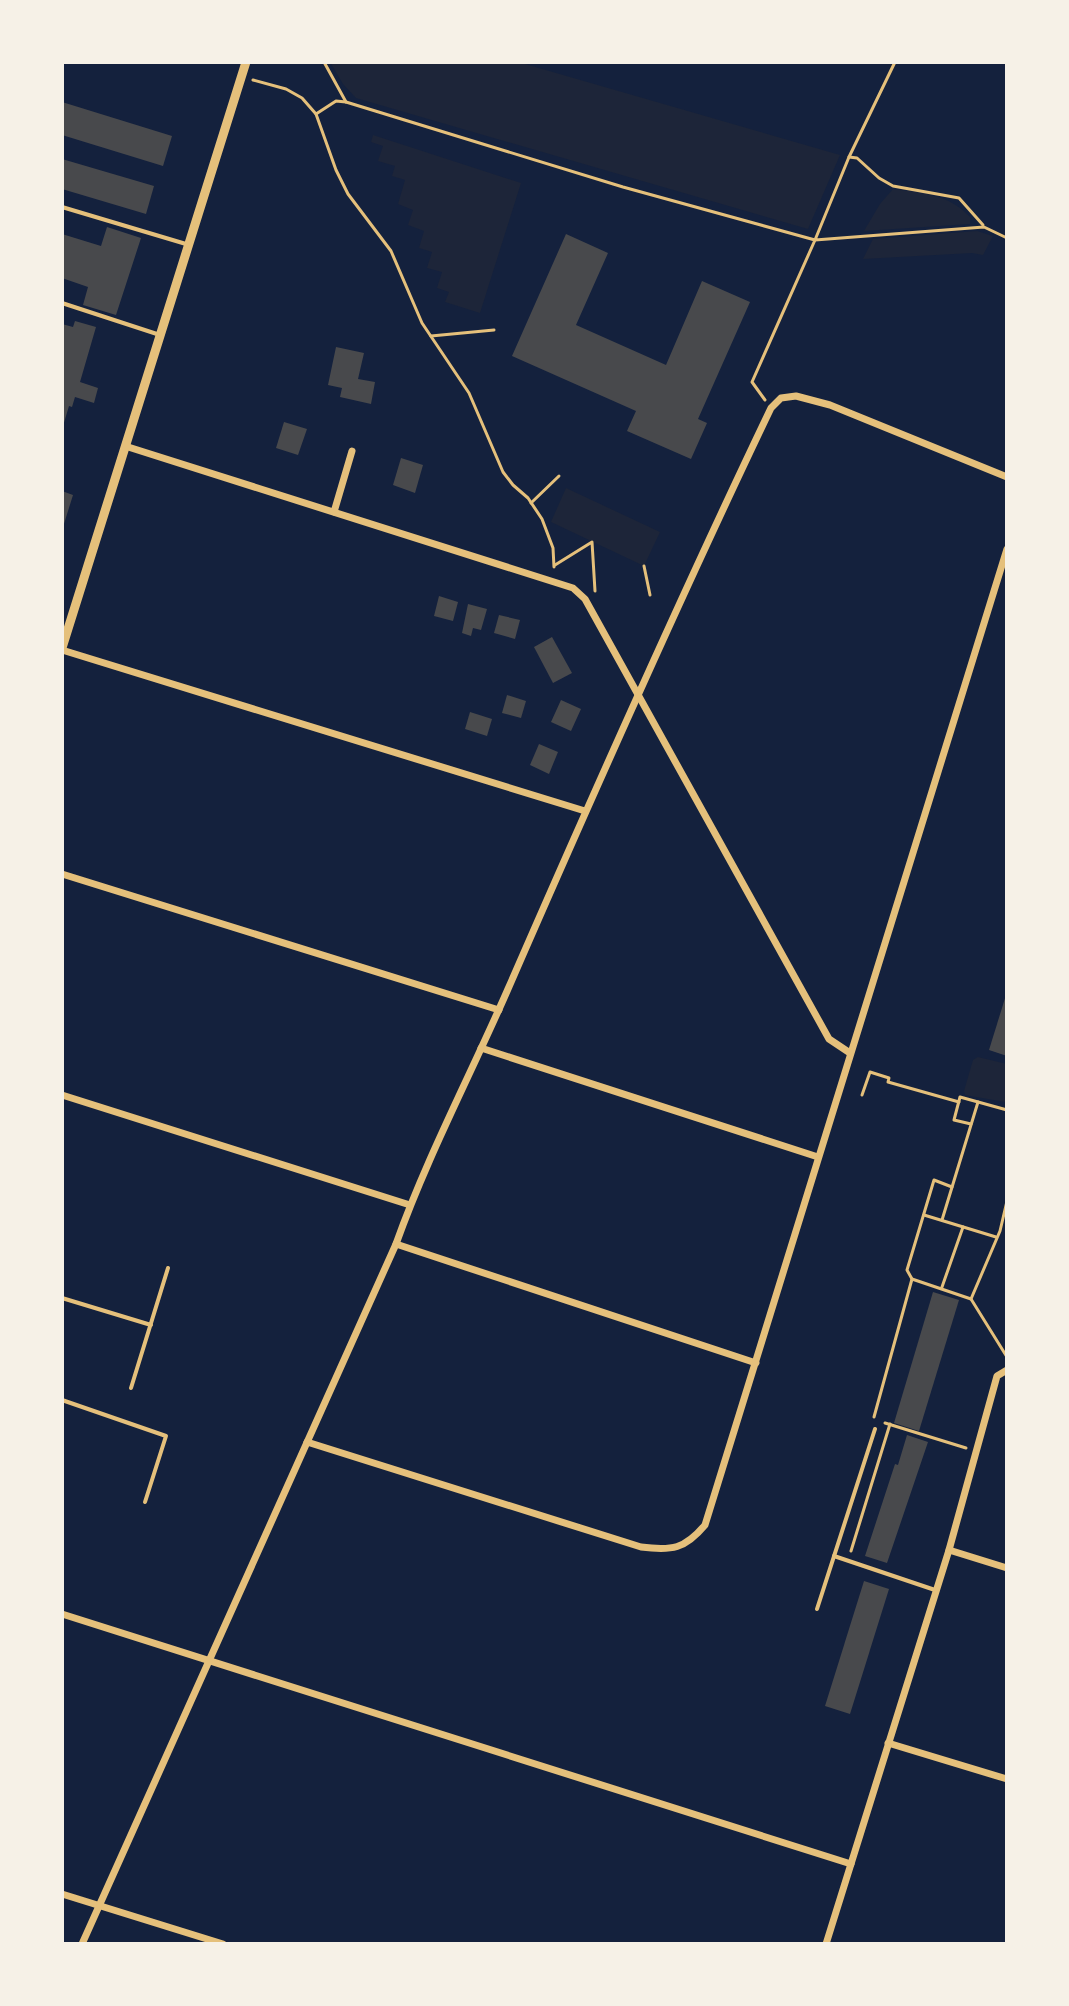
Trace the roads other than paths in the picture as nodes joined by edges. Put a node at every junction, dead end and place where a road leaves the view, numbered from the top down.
1 (246, 62) edge
2 (62, 207) edge
3 (188, 244) junction
4 (62, 303) edge
5 (160, 335) junction
6 (125, 446) junction
7 (352, 451) dead end
8 (1007, 477) edge
9 (334, 512) junction
10 (1007, 549) edge
11 (62, 649) edge
12 (637, 694) junction
13 (585, 811) junction
14 (62, 874) edge
15 (499, 1010) junction
16 (481, 1048) junction
17 (850, 1053) junction
18 (62, 1095) edge
19 (818, 1157) junction
20 (410, 1205) junction
21 (396, 1244) junction
22 (168, 1268) dead end
23 (62, 1298) edge
24 (151, 1325) junction
25 (756, 1363) junction
26 (1007, 1370) edge
27 (131, 1388) dead end
28 (62, 1400) edge
29 (875, 1429) dead end
30 (307, 1442) junction
31 (145, 1502) dead end
32 (949, 1550) junction
33 (834, 1556) junction
34 (1007, 1568) edge
35 (935, 1590) junction
36 (817, 1609) dead end
37 (62, 1614) edge
38 (209, 1660) junction
39 (888, 1743) junction
40 (1007, 1779) edge
41 (851, 1864) junction
42 (62, 1894) edge
43 (99, 1905) junction
44 (82, 1944) edge
45 (223, 1944) edge
46 (826, 1944) edge

1 - 3 street
2 - 3 lane
3 - 5 street
4 - 5 lane
5 - 6 street
6 - 9 street
6 - 11 street
7 - 9 street
8 - 12 street
9 - 12 street
10 - 17 street
11 - 13 street
12 - 13 street
12 - 17 street
13 - 15 street
14 - 15 street
15 - 16 street
16 - 19 street
16 - 20 street
17 - 19 street
18 - 20 street
19 - 25 street
20 - 21 street
21 - 25 street
21 - 30 street
22 - 24 lane
23 - 24 lane
24 - 27 lane
25 - 30 street
26 - 32 street
28 - 31 lane
29 - 33 lane
30 - 38 street
32 - 34 street
32 - 35 street
33 - 35 lane
33 - 36 lane
35 - 39 street
37 - 38 street
38 - 41 street
38 - 43 street
39 - 40 street
39 - 41 street
41 - 46 street
42 - 43 street
43 - 44 street
43 - 45 street

